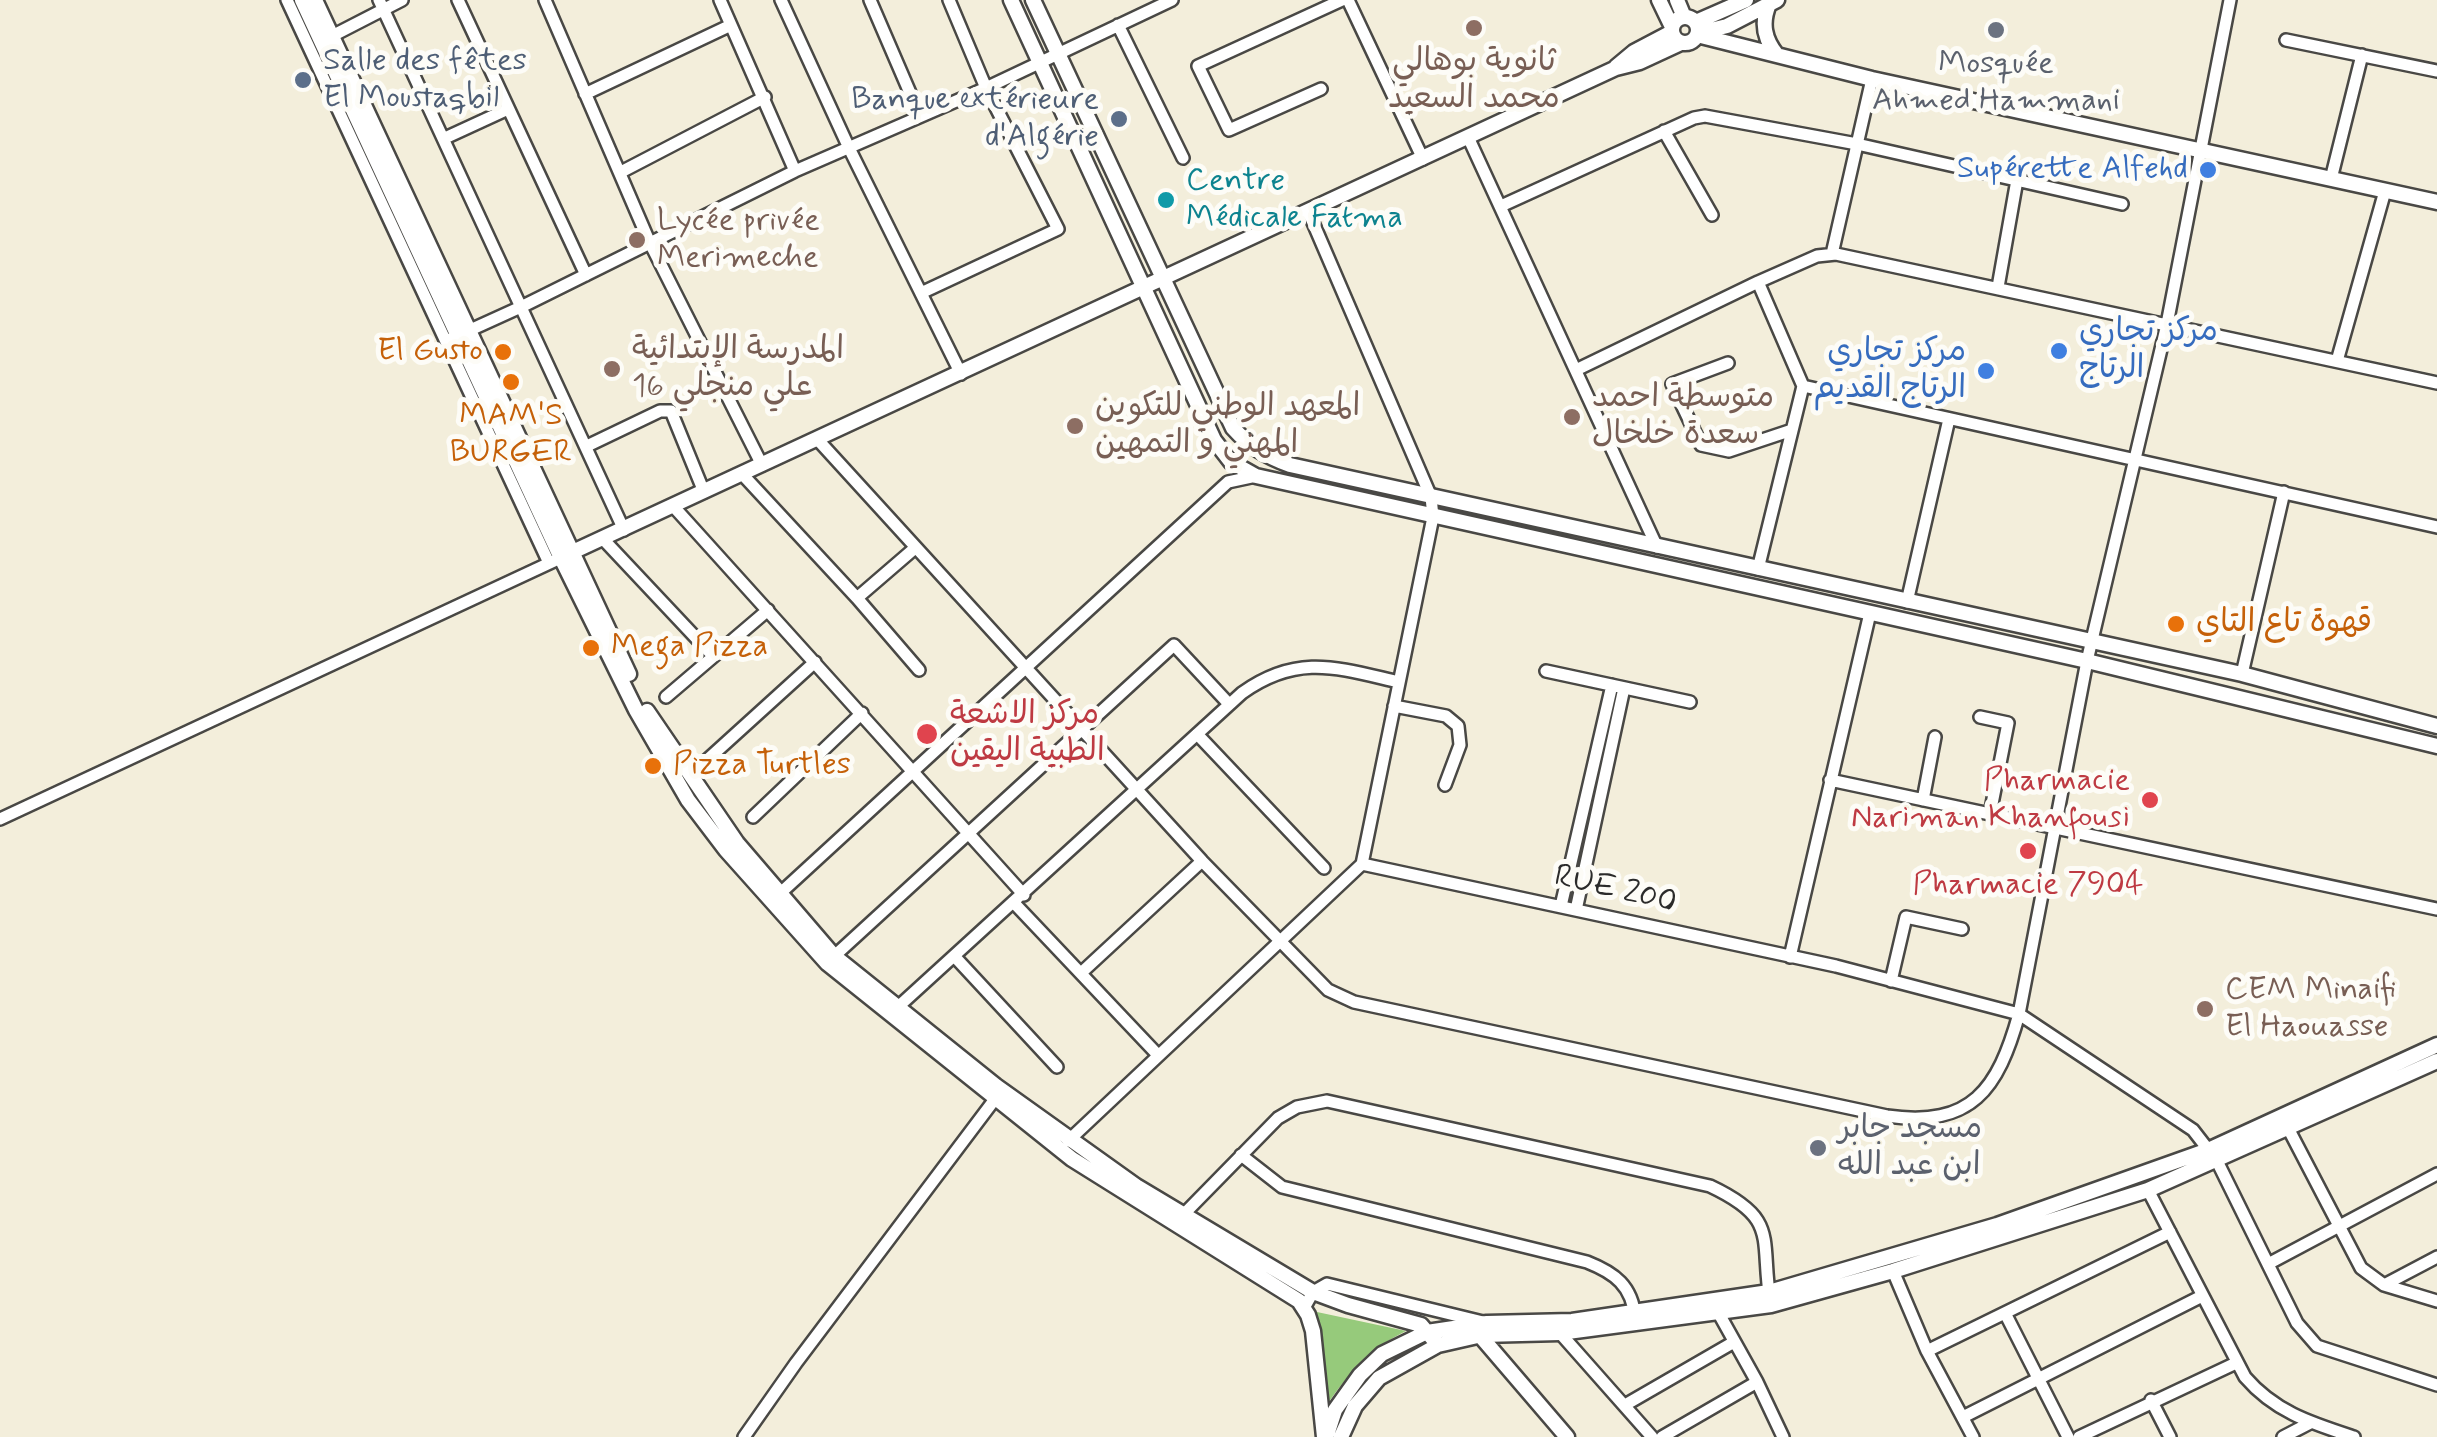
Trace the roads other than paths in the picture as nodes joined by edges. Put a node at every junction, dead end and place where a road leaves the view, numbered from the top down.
1 (286, 0) edge
2 (302, 0) edge
3 (314, 0) edge
4 (402, 0) edge
5 (458, 0) edge
6 (545, 0) edge
7 (720, 0) edge
8 (781, 0) edge
9 (870, 0) edge
10 (949, 0) edge
11 (1011, 0) edge
12 (1033, 0) edge
13 (1132, 0) edge
14 (1172, 0) edge
15 (1345, 0) edge
16 (1659, 0) edge
17 (1677, 0) edge
18 (1746, 0) edge
19 (2230, 0) edge
20 (1773, 2) edge
21 (381, 4) edge
22 (1140, 14) junction
23 (731, 25) junction
24 (1118, 25) junction
25 (1686, 30) junction
26 (332, 36) junction
27 (2286, 40) dead end
28 (1058, 54) junction
29 (1778, 56) junction
30 (2362, 56) junction
31 (1039, 62) junction
32 (2437, 71) edge
33 (1872, 79) junction
34 (986, 88) junction
35 (1321, 88) dead end
36 (585, 94) junction
37 (765, 97) junction
38 (508, 108) junction
39 (920, 116) junction
40 (1664, 131) junction
41 (1468, 137) junction
42 (445, 138) junction
43 (1857, 144) junction
44 (849, 148) junction
45 (2202, 152) junction
46 (1183, 158) dead end
47 (1423, 158) junction
48 (795, 170) junction
49 (621, 172) junction
50 (2332, 179) junction
51 (2017, 180) junction
52 (2385, 191) junction
53 (2437, 202) edge
54 (2122, 204) dead end
55 (1501, 206) junction
56 (1308, 211) junction
57 (1712, 216) dead end
58 (649, 241) junction
59 (1832, 254) junction
60 (586, 275) junction
61 (1163, 278) junction
62 (1758, 282) junction
63 (1998, 287) junction
64 (1143, 289) junction
65 (922, 294) junction
66 (524, 306) junction
67 (2167, 324) junction
68 (457, 336) junction
69 (2338, 361) junction
70 (1728, 363) dead end
71 (1576, 370) junction
72 (961, 374) junction
73 (2437, 384) edge
74 (1803, 386) junction
75 (1950, 419) junction
76 (1792, 430) junction
77 (818, 440) junction
78 (587, 446) junction
79 (1225, 454) junction
80 (2136, 461) junction
81 (762, 466) junction
82 (742, 475) junction
83 (1256, 476) junction
84 (1228, 482) junction
85 (704, 492) junction
86 (2284, 492) junction
87 (1430, 497) junction
88 (674, 507) junction
89 (1434, 517) junction
90 (2437, 526) edge
91 (624, 530) junction
92 (603, 539) junction
93 (1657, 547) junction
94 (916, 548) junction
95 (560, 558) junction
96 (1758, 569) junction
97 (857, 598) junction
98 (1907, 602) junction
99 (768, 610) junction
100 (1870, 612) junction
101 (2092, 642) junction
102 (713, 656) junction
103 (2087, 661) junction
104 (815, 662) junction
105 (1025, 668) junction
106 (919, 670) dead end
107 (1546, 671) dead end
108 (2242, 674) junction
109 (1400, 682) junction
110 (1618, 686) junction
111 (666, 697) dead end
112 (1690, 702) dead end
113 (1229, 704) junction
114 (1394, 706) junction
115 (862, 714) junction
116 (1980, 717) dead end
117 (2436, 721) edge
118 (1081, 728) junction
119 (1197, 734) junction
120 (1936, 737) dead end
121 (2437, 746) edge
122 (707, 760) dead end
123 (914, 771) junction
124 (1830, 780) junction
125 (1444, 786) dead end
126 (1137, 788) junction
127 (1923, 800) junction
128 (1990, 814) junction
129 (753, 816) dead end
130 (0, 819) edge
131 (2055, 828) junction
132 (968, 833) junction
133 (1202, 861) junction
134 (1362, 864) junction
135 (1324, 868) dead end
136 (776, 897) junction
137 (1019, 900) junction
138 (1562, 906) junction
139 (2437, 909) edge
140 (1576, 910) junction
141 (1962, 930) dead end
142 (1278, 941) junction
143 (955, 957) junction
144 (1790, 958) junction
145 (830, 960) junction
146 (1081, 974) junction
147 (1890, 980) junction
148 (899, 1006) junction
149 (2019, 1014) junction
150 (2437, 1045) edge
151 (1158, 1054) junction
152 (2437, 1061) edge
153 (1056, 1067) dead end
154 (995, 1099) junction
155 (2288, 1128) junction
156 (1068, 1141) junction
157 (1241, 1156) junction
158 (2212, 1156) junction
159 (2437, 1174) edge
160 (2148, 1190) junction
161 (1184, 1214) junction
162 (2337, 1226) junction
163 (2170, 1232) junction
164 (2437, 1257) edge
165 (2268, 1264) junction
166 (1892, 1271) junction
167 (2384, 1285) junction
168 (1313, 1292) junction
169 (2202, 1296) junction
170 (1770, 1299) junction
171 (2437, 1301) edge
172 (1304, 1308) junction
173 (1718, 1312) junction
174 (2005, 1313) junction
175 (1635, 1316) junction
176 (1485, 1329) junction
177 (1427, 1332) junction
178 (1560, 1333) junction
179 (1734, 1342) junction
180 (1438, 1344) junction
181 (1928, 1350) junction
182 (2236, 1363) junction
183 (2038, 1378) junction
184 (1758, 1382) junction
185 (2437, 1385) edge
186 (2152, 1400) junction
187 (1625, 1406) junction
188 (1963, 1417) junction
189 (2310, 1423) junction
190 (744, 1437) edge
191 (1325, 1437) edge
192 (1341, 1437) edge
193 (1566, 1437) edge
194 (1652, 1437) edge
195 (1662, 1437) edge
196 (1783, 1437) edge
197 (1973, 1437) edge
198 (2068, 1437) edge
199 (2079, 1437) edge
200 (2170, 1437) edge
201 (2283, 1437) edge
202 (2354, 1437) edge

1 - 68 street
2 - 68 main road
3 - 26 main road
4 - 21 street
5 - 38 street
6 - 36 street
7 - 23 street
8 - 44 street
9 - 39 street
10 - 34 street
11 - 31 main road
12 - 28 main road
13 - 22 street
14 - 22 street
15 - 35 street
15 - 47 street
16 - 25 main road
17 - 25 main road
18 - 25 main road
19 - 45 street
20 - 25 main road
20 - 29 main road
21 - 26 street
21 - 42 street
22 - 24 street
23 - 36 street
23 - 37 street
24 - 28 street
24 - 46 street
25 - 29 main road
25 - 41 main road
26 - 68 main road
27 - 30 street
28 - 31 street
28 - 61 main road
29 - 33 main road
30 - 32 street
30 - 50 street
31 - 34 street
31 - 64 main road
33 - 43 street
33 - 45 main road
34 - 39 street
34 - 65 street
36 - 49 street
37 - 48 street
37 - 49 street
38 - 42 street
38 - 60 street
39 - 44 street
40 - 43 street
40 - 55 street
40 - 57 street
41 - 47 main road
41 - 55 street
42 - 66 street
43 - 51 street
43 - 59 street
44 - 48 street
44 - 65 street
45 - 50 main road
45 - 67 street
47 - 56 main road
48 - 58 street
49 - 58 street
50 - 52 main road
51 - 54 street
51 - 63 street
52 - 53 main road
52 - 69 street
55 - 71 street
56 - 61 main road
56 - 87 street
58 - 60 street
58 - 81 street
59 - 62 street
59 - 63 street
60 - 66 street
61 - 64 main road
61 - 87 main road
62 - 71 street
62 - 74 street
63 - 67 street
64 - 72 main road
64 - 79 main road
65 - 72 street
66 - 68 street
66 - 78 street
67 - 69 street
67 - 80 street
68 - 95 main road
69 - 73 street
70 - 76 street
71 - 93 street
72 - 77 main road
74 - 75 street
74 - 76 street
75 - 80 street
75 - 98 street
76 - 96 street
77 - 81 main road
77 - 94 street
78 - 85 street
78 - 91 street
79 - 83 main road
79 - 84 street
80 - 86 street
80 - 101 street
81 - 82 main road
82 - 85 main road
82 - 97 street
83 - 84 street
83 - 89 main road
84 - 105 street
85 - 88 main road
86 - 90 street
86 - 108 street
87 - 89 street
87 - 93 main road
88 - 91 main road
88 - 99 street
89 - 100 main road
89 - 109 street
91 - 92 main road
92 - 95 main road
92 - 102 street
93 - 96 main road
94 - 97 street
94 - 105 street
95 - 130 street
95 - 136 main road
96 - 98 main road
97 - 106 street
98 - 101 main road
99 - 102 street
99 - 104 street
100 - 103 main road
100 - 124 street
101 - 103 street
101 - 108 main road
102 - 111 street
103 - 121 main road
103 - 131 street
104 - 115 street
104 - 122 street
105 - 118 street
105 - 123 street
107 - 110 street
108 - 117 main road
109 - 113 street
109 - 114 street
110 - 112 street
110 - 138 street
110 - 140 street
113 - 118 street
113 - 119 street
114 - 125 street
114 - 134 street
115 - 123 street
115 - 129 street
116 - 128 street
118 - 126 street
118 - 132 street
119 - 126 street
119 - 135 street
120 - 127 street
123 - 132 street
123 - 136 street
124 - 127 street
124 - 144 street
126 - 133 street
126 - 137 street
127 - 128 street
128 - 131 street
131 - 139 street
131 - 149 street
132 - 137 street
132 - 145 street
133 - 142 street
133 - 146 street
134 - 138 street, RUE 200
134 - 142 street
136 - 145 main road
137 - 143 street
137 - 146 street
138 - 140 street, RUE 200
140 - 144 street, RUE 200
141 - 147 street
142 - 149 street
142 - 151 street
143 - 148 street
143 - 153 street
144 - 147 street, RUE 200
145 - 148 main road
145 - 154 main road
146 - 151 street
147 - 149 street, RUE 200
148 - 156 main road
149 - 158 street, RUE 200
150 - 158 main road
151 - 156 street
152 - 155 main road
154 - 172 main road
154 - 190 street
155 - 158 main road
155 - 162 street
156 - 161 main road
157 - 161 street
157 - 170 street
157 - 175 street
158 - 160 main road
158 - 165 street, RUE 200
158 - 170 main road
159 - 162 street
160 - 163 street
160 - 166 main road
161 - 168 main road
162 - 165 street
162 - 167 street
163 - 169 street
163 - 174 street
164 - 167 street
165 - 185 street, RUE 200
166 - 170 main road
166 - 181 street
167 - 171 street
168 - 172 street
168 - 176 street
168 - 177 main road
169 - 182 street
169 - 183 street
170 - 173 main road
170 - 175 main road
172 - 191 main road
173 - 175 main road
173 - 179 street
174 - 181 street
174 - 183 street
175 - 176 main road
175 - 178 main road
176 - 177 main road
176 - 178 main road
176 - 180 main road
176 - 193 main road
177 - 180 main road
177 - 191 main road
178 - 187 street
179 - 184 street
179 - 187 street
180 - 192 main road
181 - 188 street
182 - 186 street
182 - 189 street
183 - 188 street
183 - 198 street
184 - 195 street
184 - 196 street
186 - 199 street
186 - 200 street
187 - 194 street
188 - 197 street
189 - 201 street
189 - 202 street

